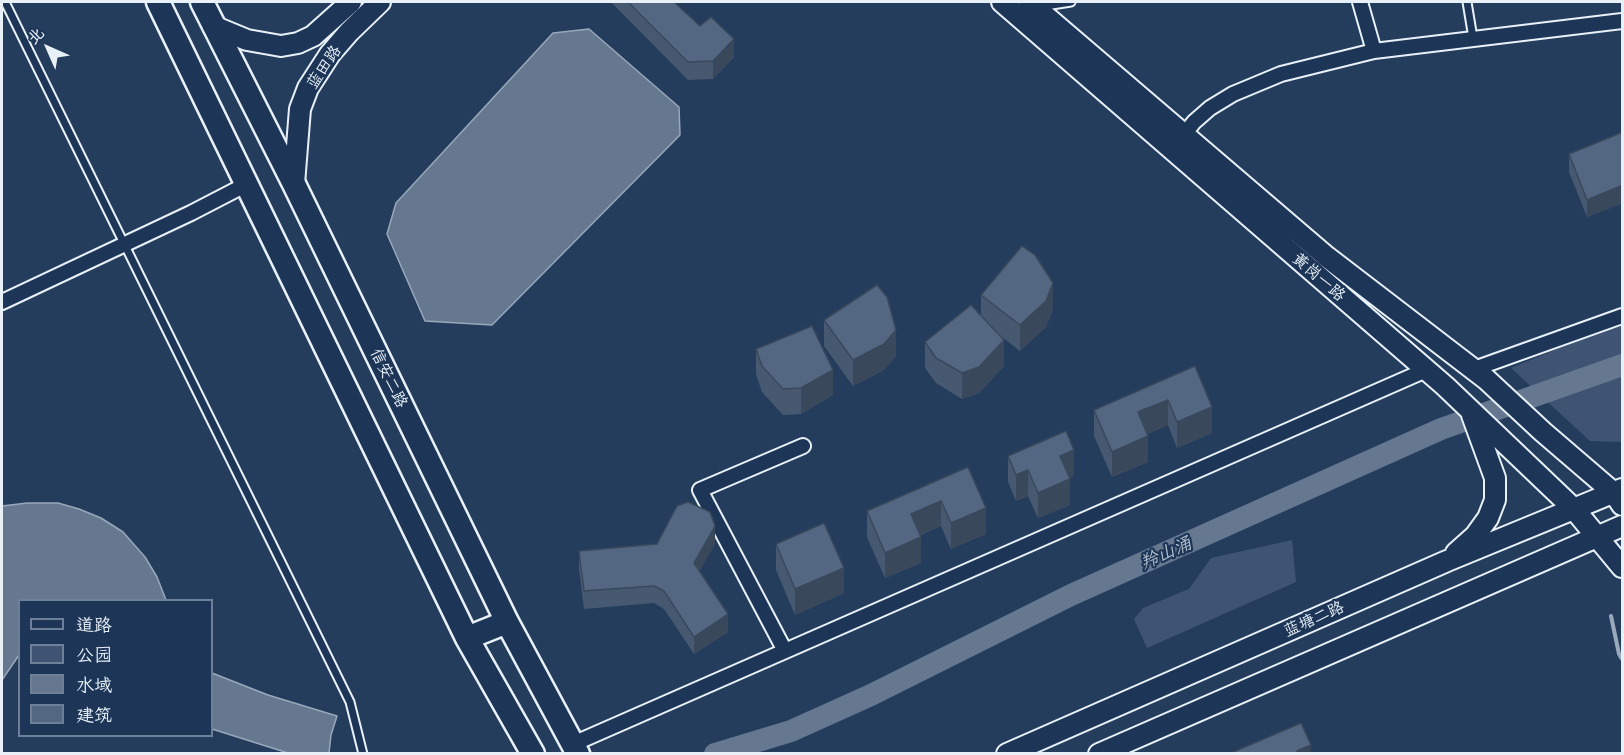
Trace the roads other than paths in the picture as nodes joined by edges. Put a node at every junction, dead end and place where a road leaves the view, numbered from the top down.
1 (5, 2) edge
2 (158, 2) edge
3 (202, 2) edge
4 (351, 2) edge
5 (381, 2) edge
6 (1002, 2) edge
7 (1071, 2) edge
8 (1360, 2) edge
9 (1467, 2) edge
10 (1033, 4) edge
11 (1623, 21) edge
12 (213, 26) junction
13 (1473, 38) junction
14 (1374, 51) junction
15 (1178, 142) junction
16 (247, 184) junction
17 (294, 184) junction
18 (124, 244) junction
19 (2, 302) edge
20 (1623, 316) edge
21 (1426, 370) junction
22 (1480, 374) junction
23 (1470, 409) junction
24 (803, 446) dead end
25 (1620, 496) edge
26 (1575, 509) junction
27 (1623, 526) edge
28 (1597, 536) junction
29 (1448, 561) junction
30 (1623, 567) edge
31 (507, 622) junction
32 (467, 638) junction
33 (785, 651) junction
34 (575, 749) edge
35 (363, 753) edge
36 (533, 753) edge
37 (1007, 753) edge
38 (1099, 753) edge

1 - 18 lane
2 - 16 main road
3 - 12 main road, 信安二路
4 - 12 main road, 蓝田路
5 - 17 main road, 蓝田路
6 - 15 main road, 黄岗一路
7 - 10 lane
8 - 14 street
9 - 13 lane
10 - 15 main road, 黄岗一路
11 - 13 street
12 - 17 main road, 信安二路
13 - 14 street
14 - 15 street
15 - 21 main road, 黄岗一路
15 - 22 main road, 黄岗一路
16 - 18 street
16 - 32 main road
17 - 31 main road, 信安二路
18 - 19 street
18 - 35 lane
20 - 22 street
21 - 23 main road, 黄岗一路
21 - 33 street
22 - 25 main road, 黄岗一路
23 - 26 main road, 黄岗一路
23 - 29 main road
24 - 33 street
25 - 26 main road, 蓝塘二路
26 - 28 main road, 黄岗一路
26 - 29 main road, 蓝塘二路
27 - 28 main road
28 - 30 main road, 黄岗一路
28 - 38 main road
29 - 37 main road, 蓝塘二路
31 - 32 main road
31 - 34 main road, 信安二路
32 - 36 main road
33 - 34 street

